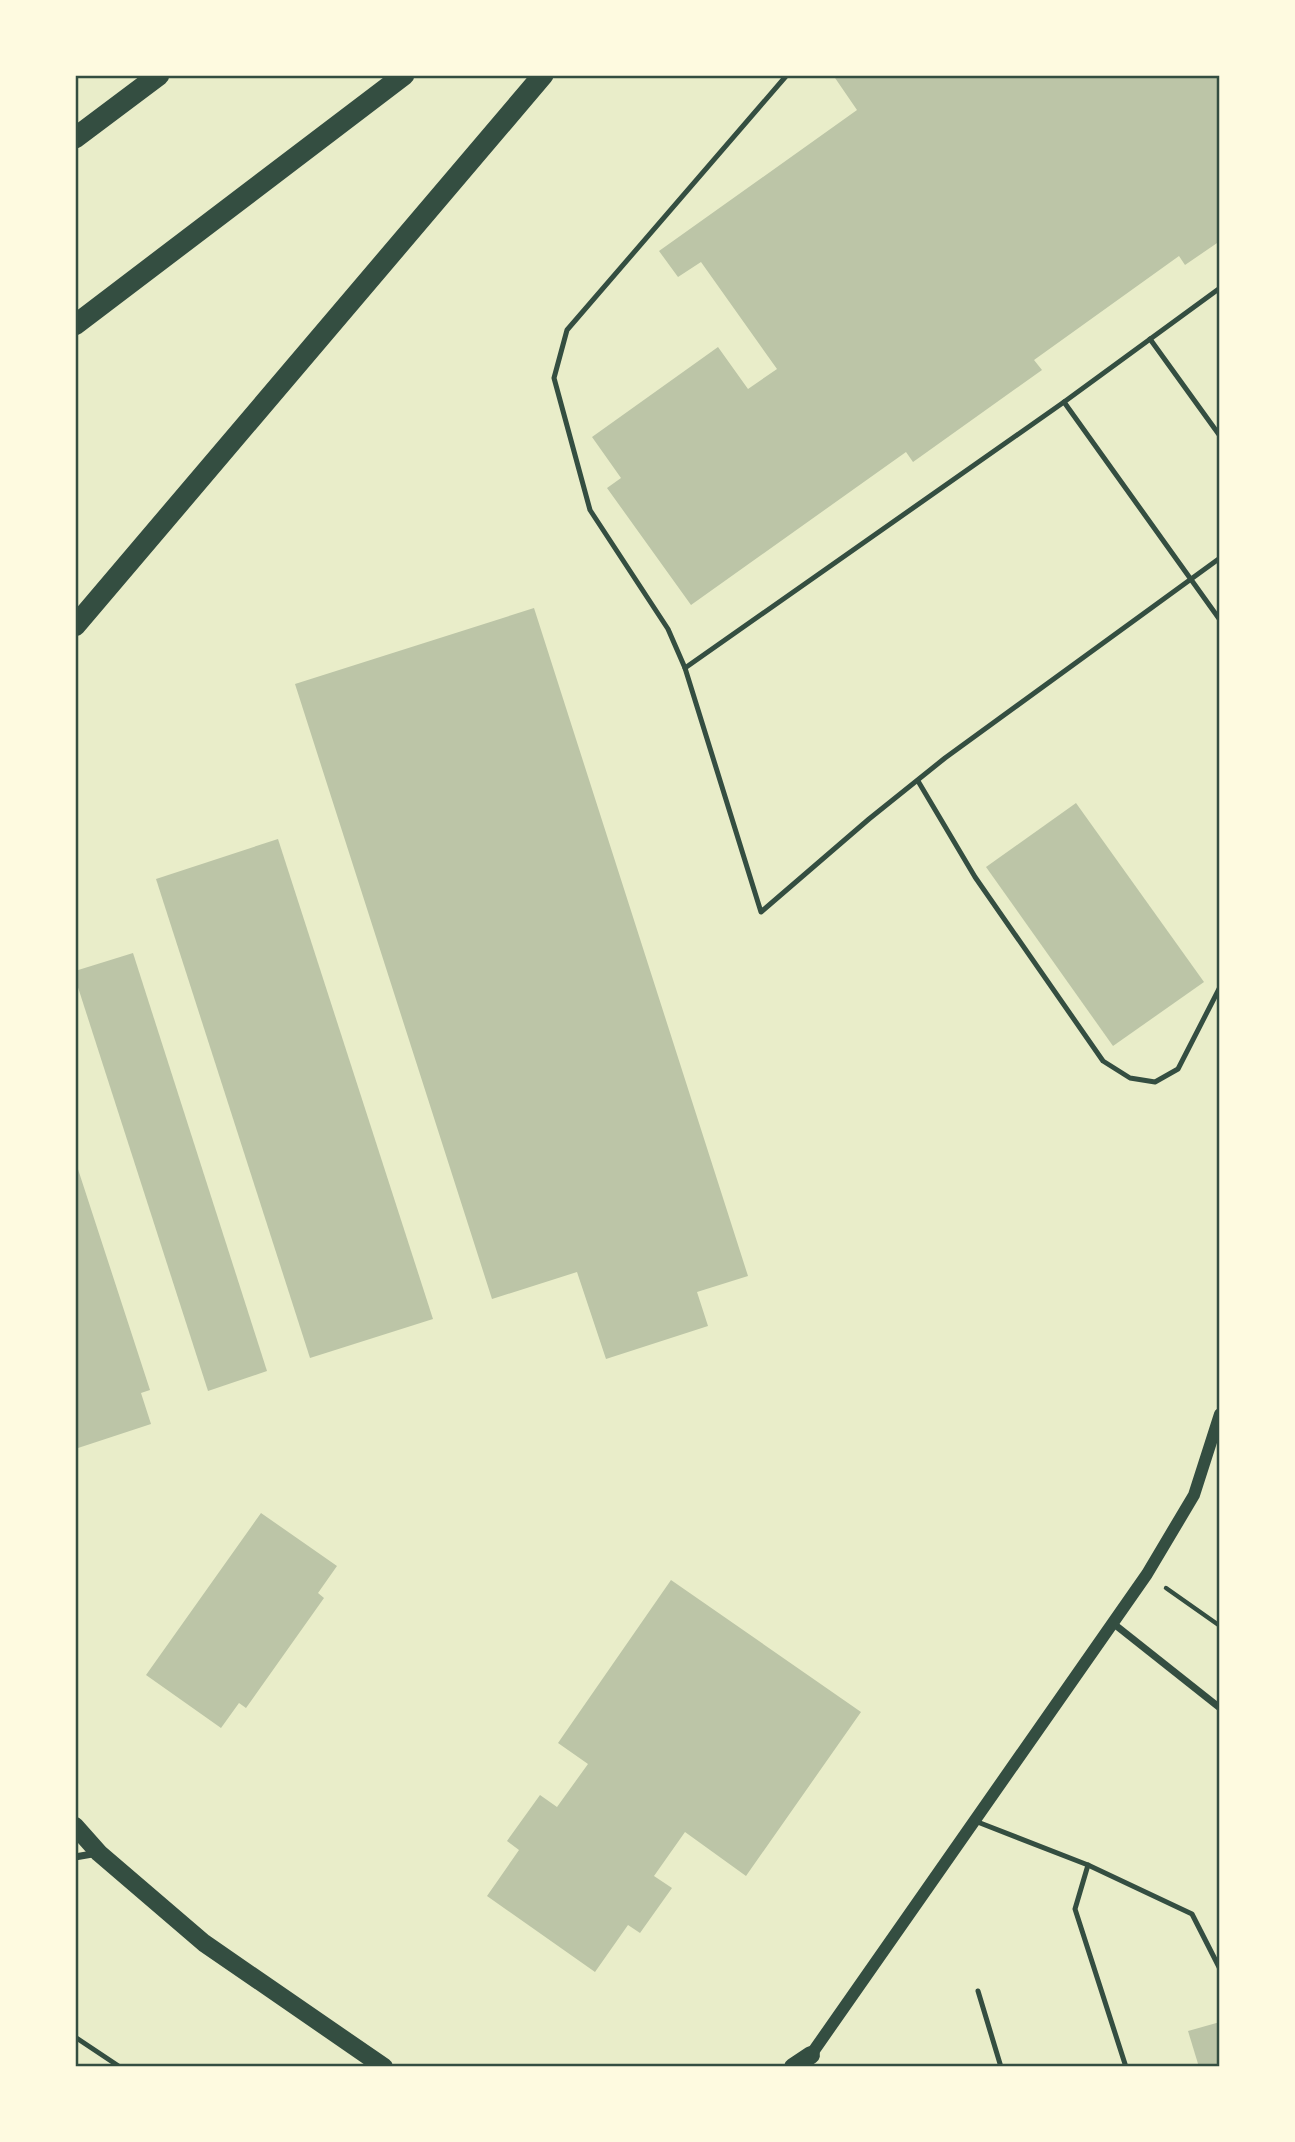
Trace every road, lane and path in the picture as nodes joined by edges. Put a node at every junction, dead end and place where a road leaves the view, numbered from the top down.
1 (159, 75) edge
2 (404, 75) edge
3 (543, 75) edge
4 (787, 75) edge
5 (75, 138) edge
6 (1220, 288) edge
7 (75, 325) edge
8 (1150, 338) junction
9 (1064, 402) junction
10 (1220, 436) edge
11 (1220, 558) edge
12 (1191, 579) junction
13 (1220, 620) edge
14 (75, 626) edge
15 (685, 668) junction
16 (918, 780) junction
17 (1220, 987) edge
18 (1220, 1414) edge
19 (1147, 1574) junction
20 (1114, 1624) junction
21 (1220, 1626) edge
22 (1220, 1708) edge
23 (975, 1821) junction
24 (75, 1826) edge
25 (99, 1853) junction
26 (75, 1857) edge
27 (1088, 1865) junction
28 (1220, 1969) edge
29 (978, 1991) dead end
30 (75, 2037) edge
31 (807, 2063) edge
32 (120, 2067) edge
33 (384, 2067) edge
34 (793, 2067) edge
35 (1001, 2067) edge
36 (1126, 2067) edge

1 - 5 highway
2 - 7 highway
3 - 14 highway
4 - 15 lane
6 - 8 lane
8 - 9 lane
8 - 10 lane
9 - 12 lane
9 - 15 lane
11 - 12 lane
12 - 13 lane
12 - 16 lane
15 - 16 lane
16 - 17 lane
18 - 19 street
19 - 20 street
19 - 21 path
20 - 22 street
20 - 23 street
23 - 27 lane
23 - 31 street
24 - 25 main road
25 - 26 street
25 - 33 main road
27 - 28 lane
27 - 36 lane
29 - 35 lane
30 - 32 lane
31 - 34 main road

